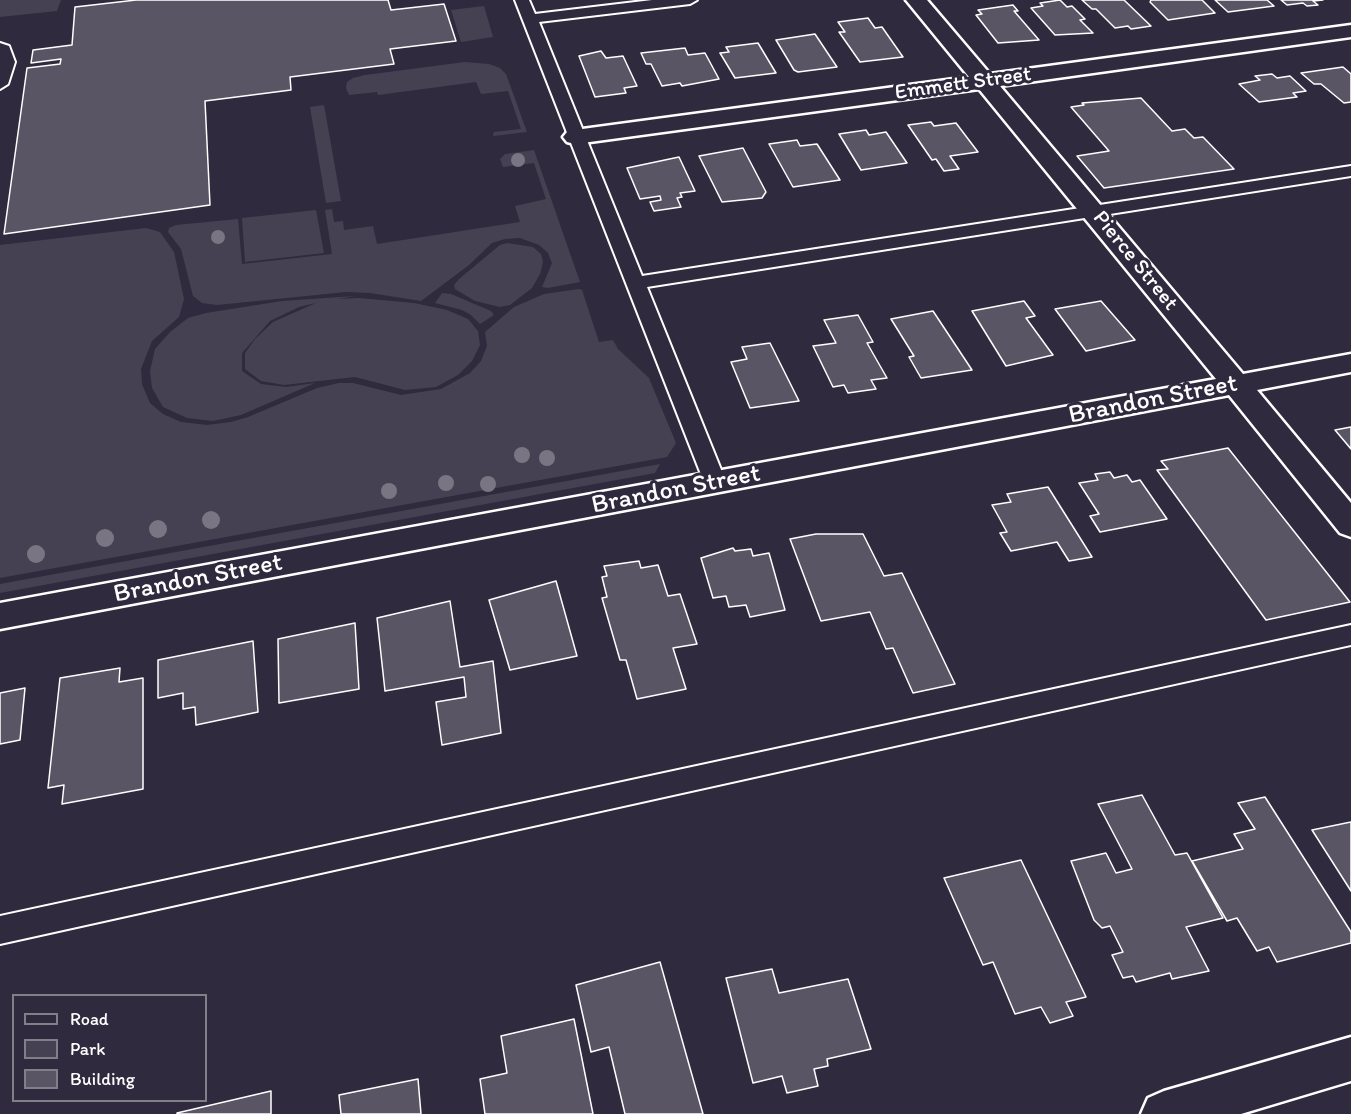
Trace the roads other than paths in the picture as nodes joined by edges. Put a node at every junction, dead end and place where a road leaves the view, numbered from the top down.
1 (522, 0) edge
2 (690, 0) edge
3 (916, 0) edge
4 (529, 19) junction
5 (1351, 31) edge
6 (0, 48) edge
7 (983, 81) junction
8 (0, 84) edge
9 (575, 137) junction
10 (1351, 171) edge
11 (1095, 212) junction
12 (634, 283) junction
13 (1351, 363) edge
14 (1237, 384) junction
15 (714, 482) junction
16 (1351, 525) edge
17 (0, 616) edge
18 (1351, 635) edge
19 (0, 930) edge
20 (1351, 1059) edge
21 (1164, 1114) edge

1 - 4 lane
2 - 4 lane
3 - 7 street, Pierce Street
4 - 9 lane
5 - 7 street, Emmett Street
6 - 8 lane
7 - 9 street, Emmett Street
7 - 11 street, Pierce Street
9 - 12 lane
10 - 11 lane
11 - 12 lane
11 - 14 street, Pierce Street
12 - 15 lane
13 - 14 street, Brandon Street
14 - 15 street, Brandon Street
14 - 16 street, Pierce Street
15 - 17 street, Brandon Street
18 - 19 lane
20 - 21 street

